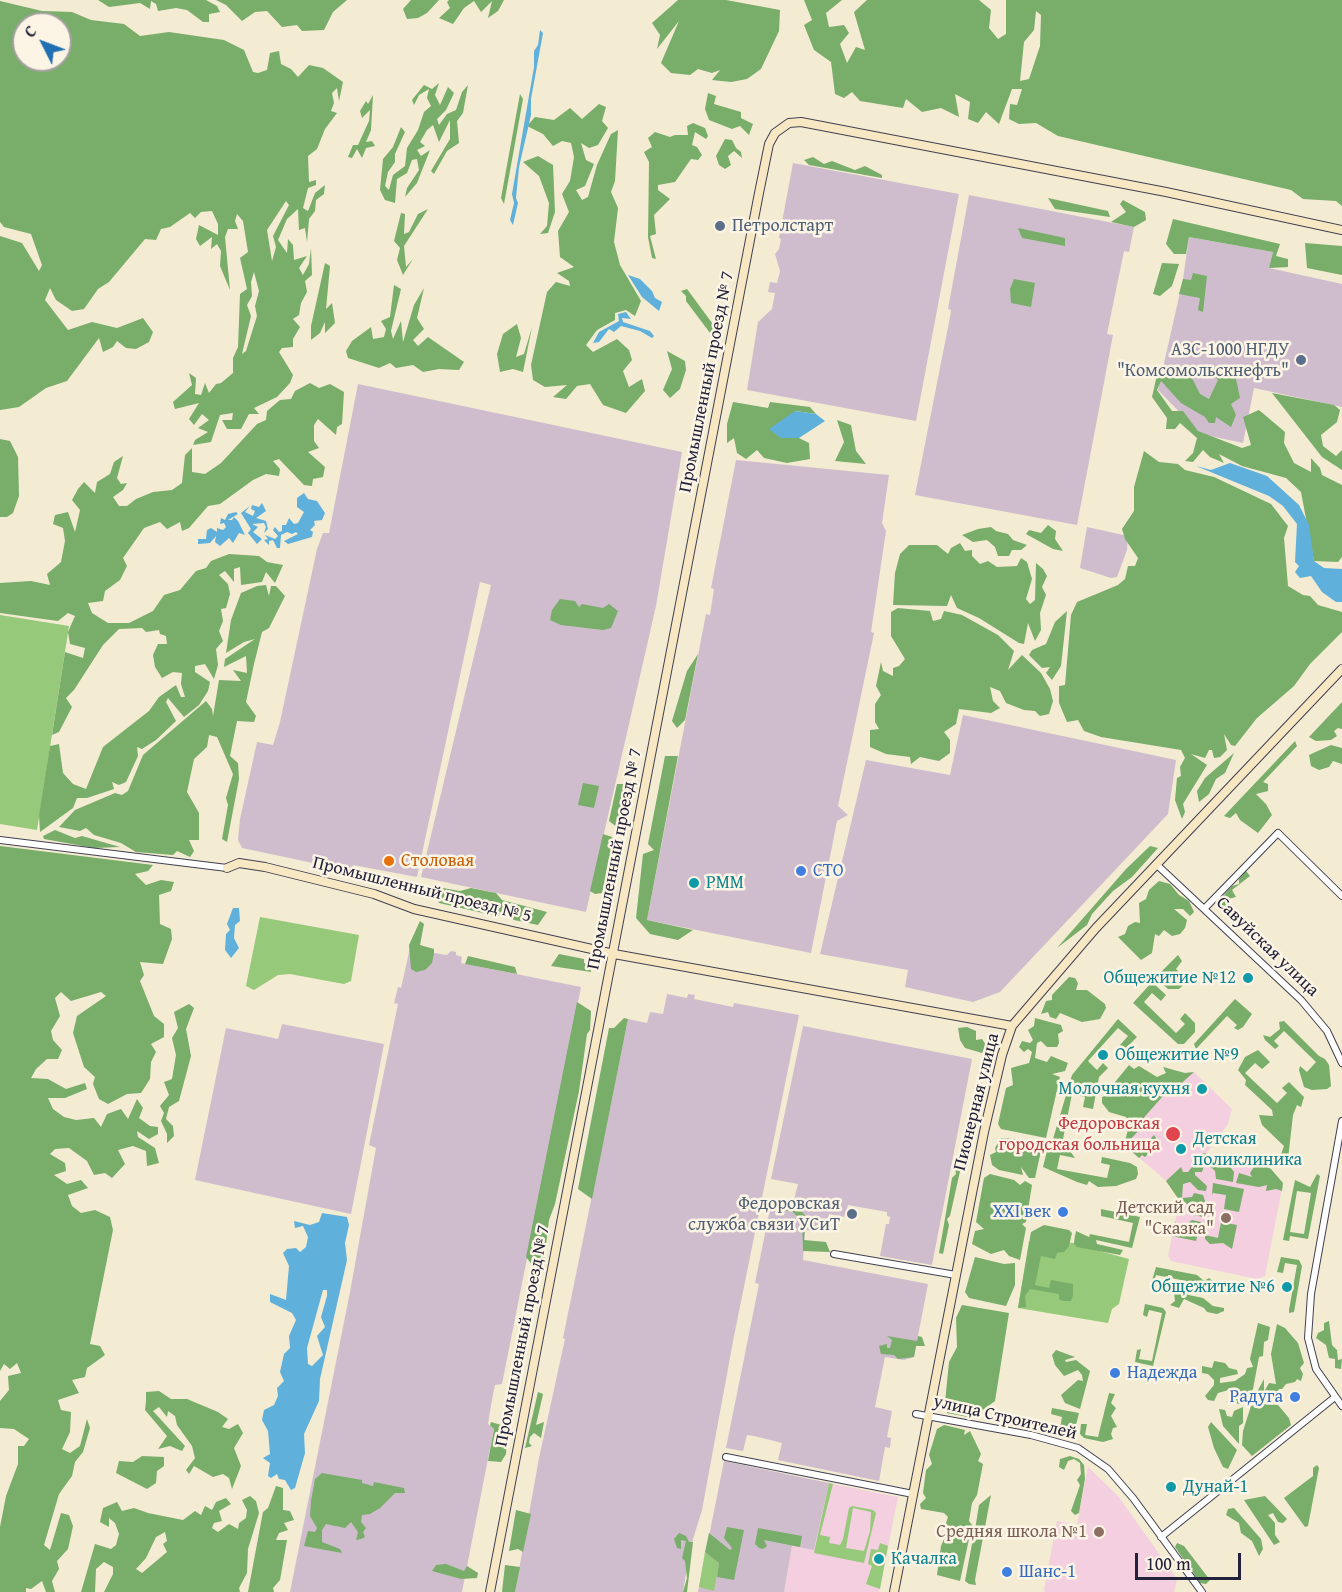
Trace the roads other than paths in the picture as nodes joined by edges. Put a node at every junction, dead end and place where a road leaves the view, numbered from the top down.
1 (1342, 230) edge
2 (1342, 669) edge
3 (0, 840) edge
4 (1156, 864) junction
5 (227, 868) joint
6 (1342, 896) edge
7 (1205, 909) junction
8 (614, 954) junction
9 (1012, 1026) junction
10 (1342, 1063) edge
11 (1342, 1121) edge
12 (834, 1254) dead end
13 (956, 1275) junction
14 (1339, 1401) edge
15 (916, 1414) dead end
16 (928, 1415) junction
17 (726, 1457) dead end
18 (913, 1494) junction
19 (1161, 1537) junction
20 (490, 1592) edge
21 (894, 1592) edge
22 (1202, 1592) edge

1 - 8 street, Промышленный проезд № 7
2 - 4 street, Пионерная улица
3 - 5 street, Промышленный проезд № 5
4 - 7 street, Савуйская улица
4 - 9 street, Пионерная улица
5 - 8 street, Промышленный проезд № 5
6 - 7 street
7 - 10 street, Савуйская улица
8 - 9 street, Промышленный проезд № 5
8 - 20 street, Промышленный проезд № 7
9 - 13 street, Пионерная улица
11 - 14 street
12 - 13 street
13 - 16 street, Пионерная улица
14 - 19 street
15 - 16 street, улица Строителей
16 - 18 street, Пионерная улица
16 - 19 street, улица Строителей
17 - 18 street
18 - 21 street, Пионерная улица
19 - 22 street, улица Строителей

